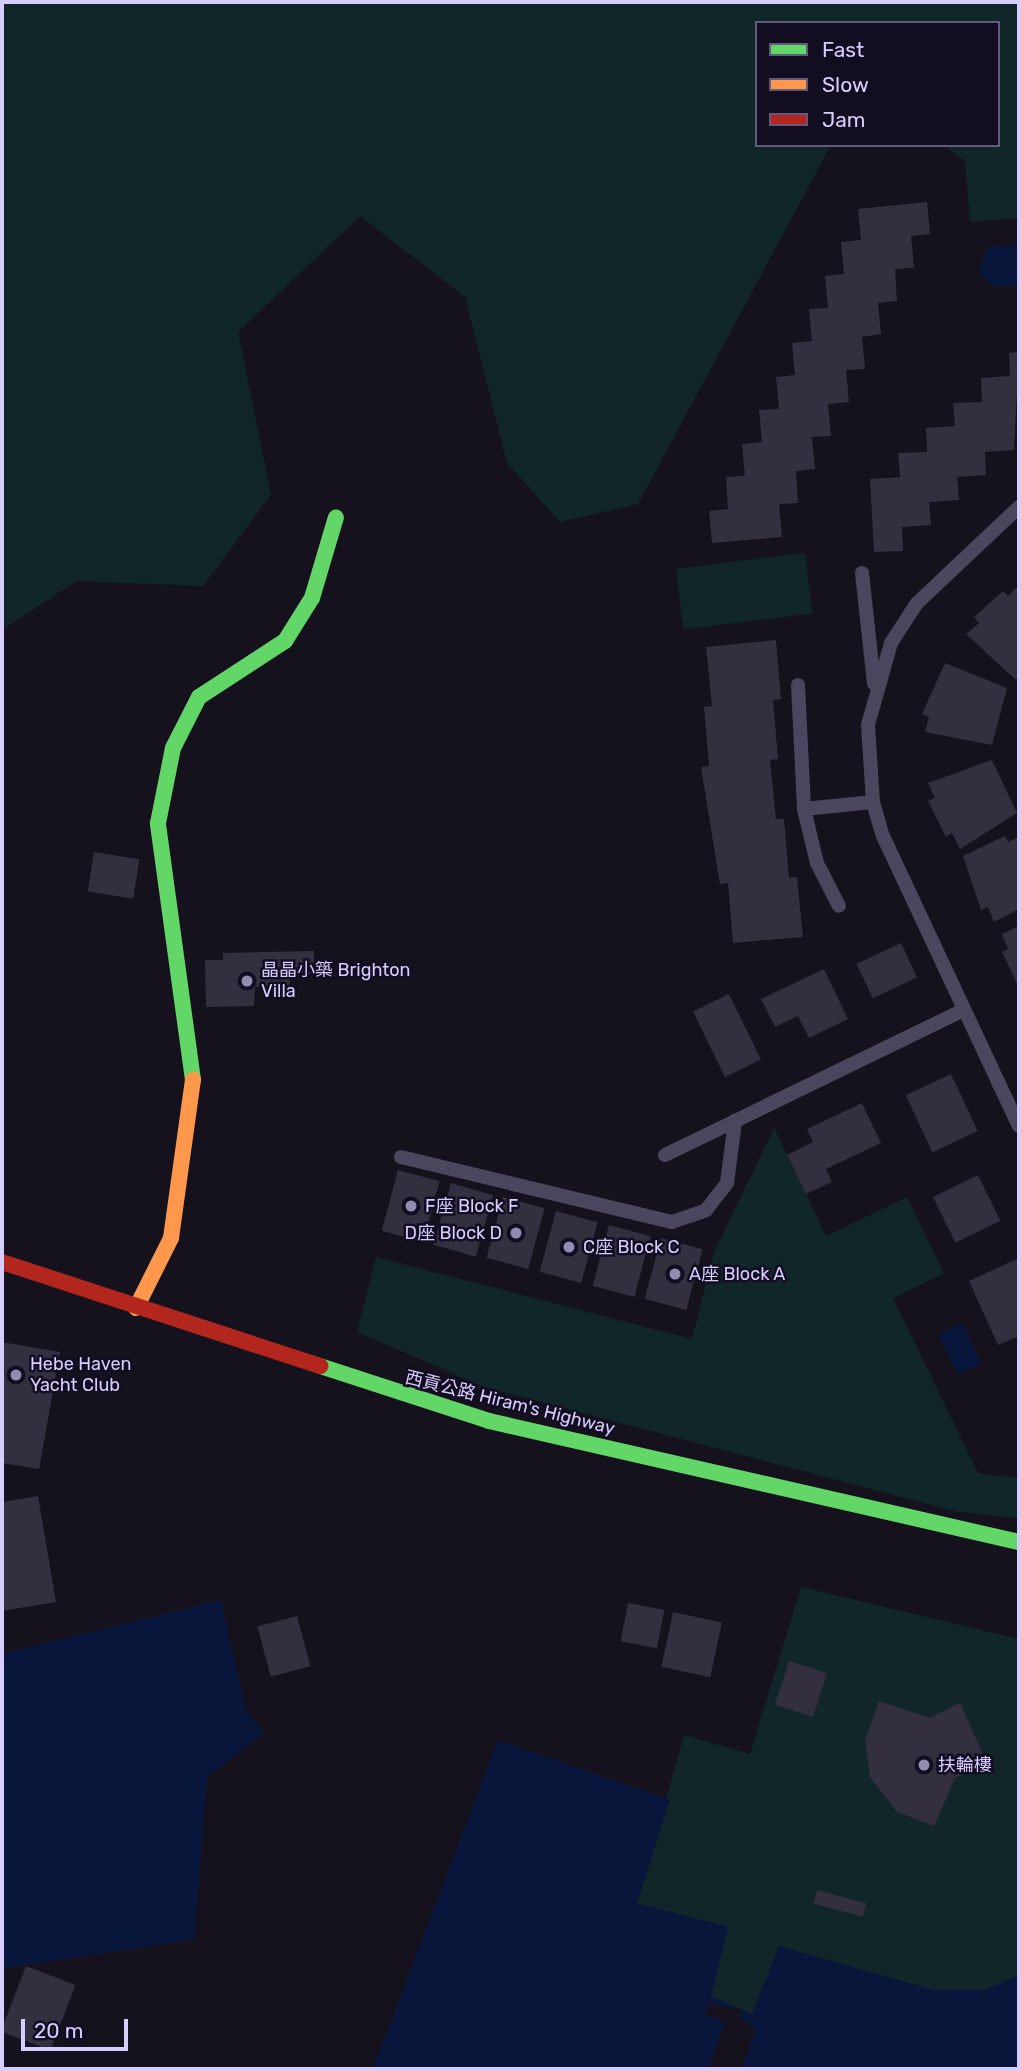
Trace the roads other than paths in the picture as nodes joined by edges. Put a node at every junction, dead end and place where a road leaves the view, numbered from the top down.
1 (1019, 507) edge
2 (336, 517) dead end
3 (862, 573) dead end
4 (798, 685) dead end
5 (874, 687) junction
6 (873, 802) junction
7 (804, 808) junction
8 (839, 906) dead end
9 (964, 1010) junction
10 (735, 1121) junction
11 (1019, 1126) edge
12 (664, 1155) dead end
13 (401, 1157) dead end
14 (2, 1262) edge
15 (136, 1307) junction
16 (1019, 1542) edge

1 - 5 lane
2 - 15 main road
3 - 5 lane
4 - 7 lane
5 - 6 lane
6 - 7 lane
6 - 9 lane
7 - 8 lane
9 - 10 lane
9 - 11 lane
10 - 12 lane
10 - 13 lane
14 - 15 main road, 西貢公路 Hiram's Highway
15 - 16 main road, 西貢公路 Hiram's Highway

